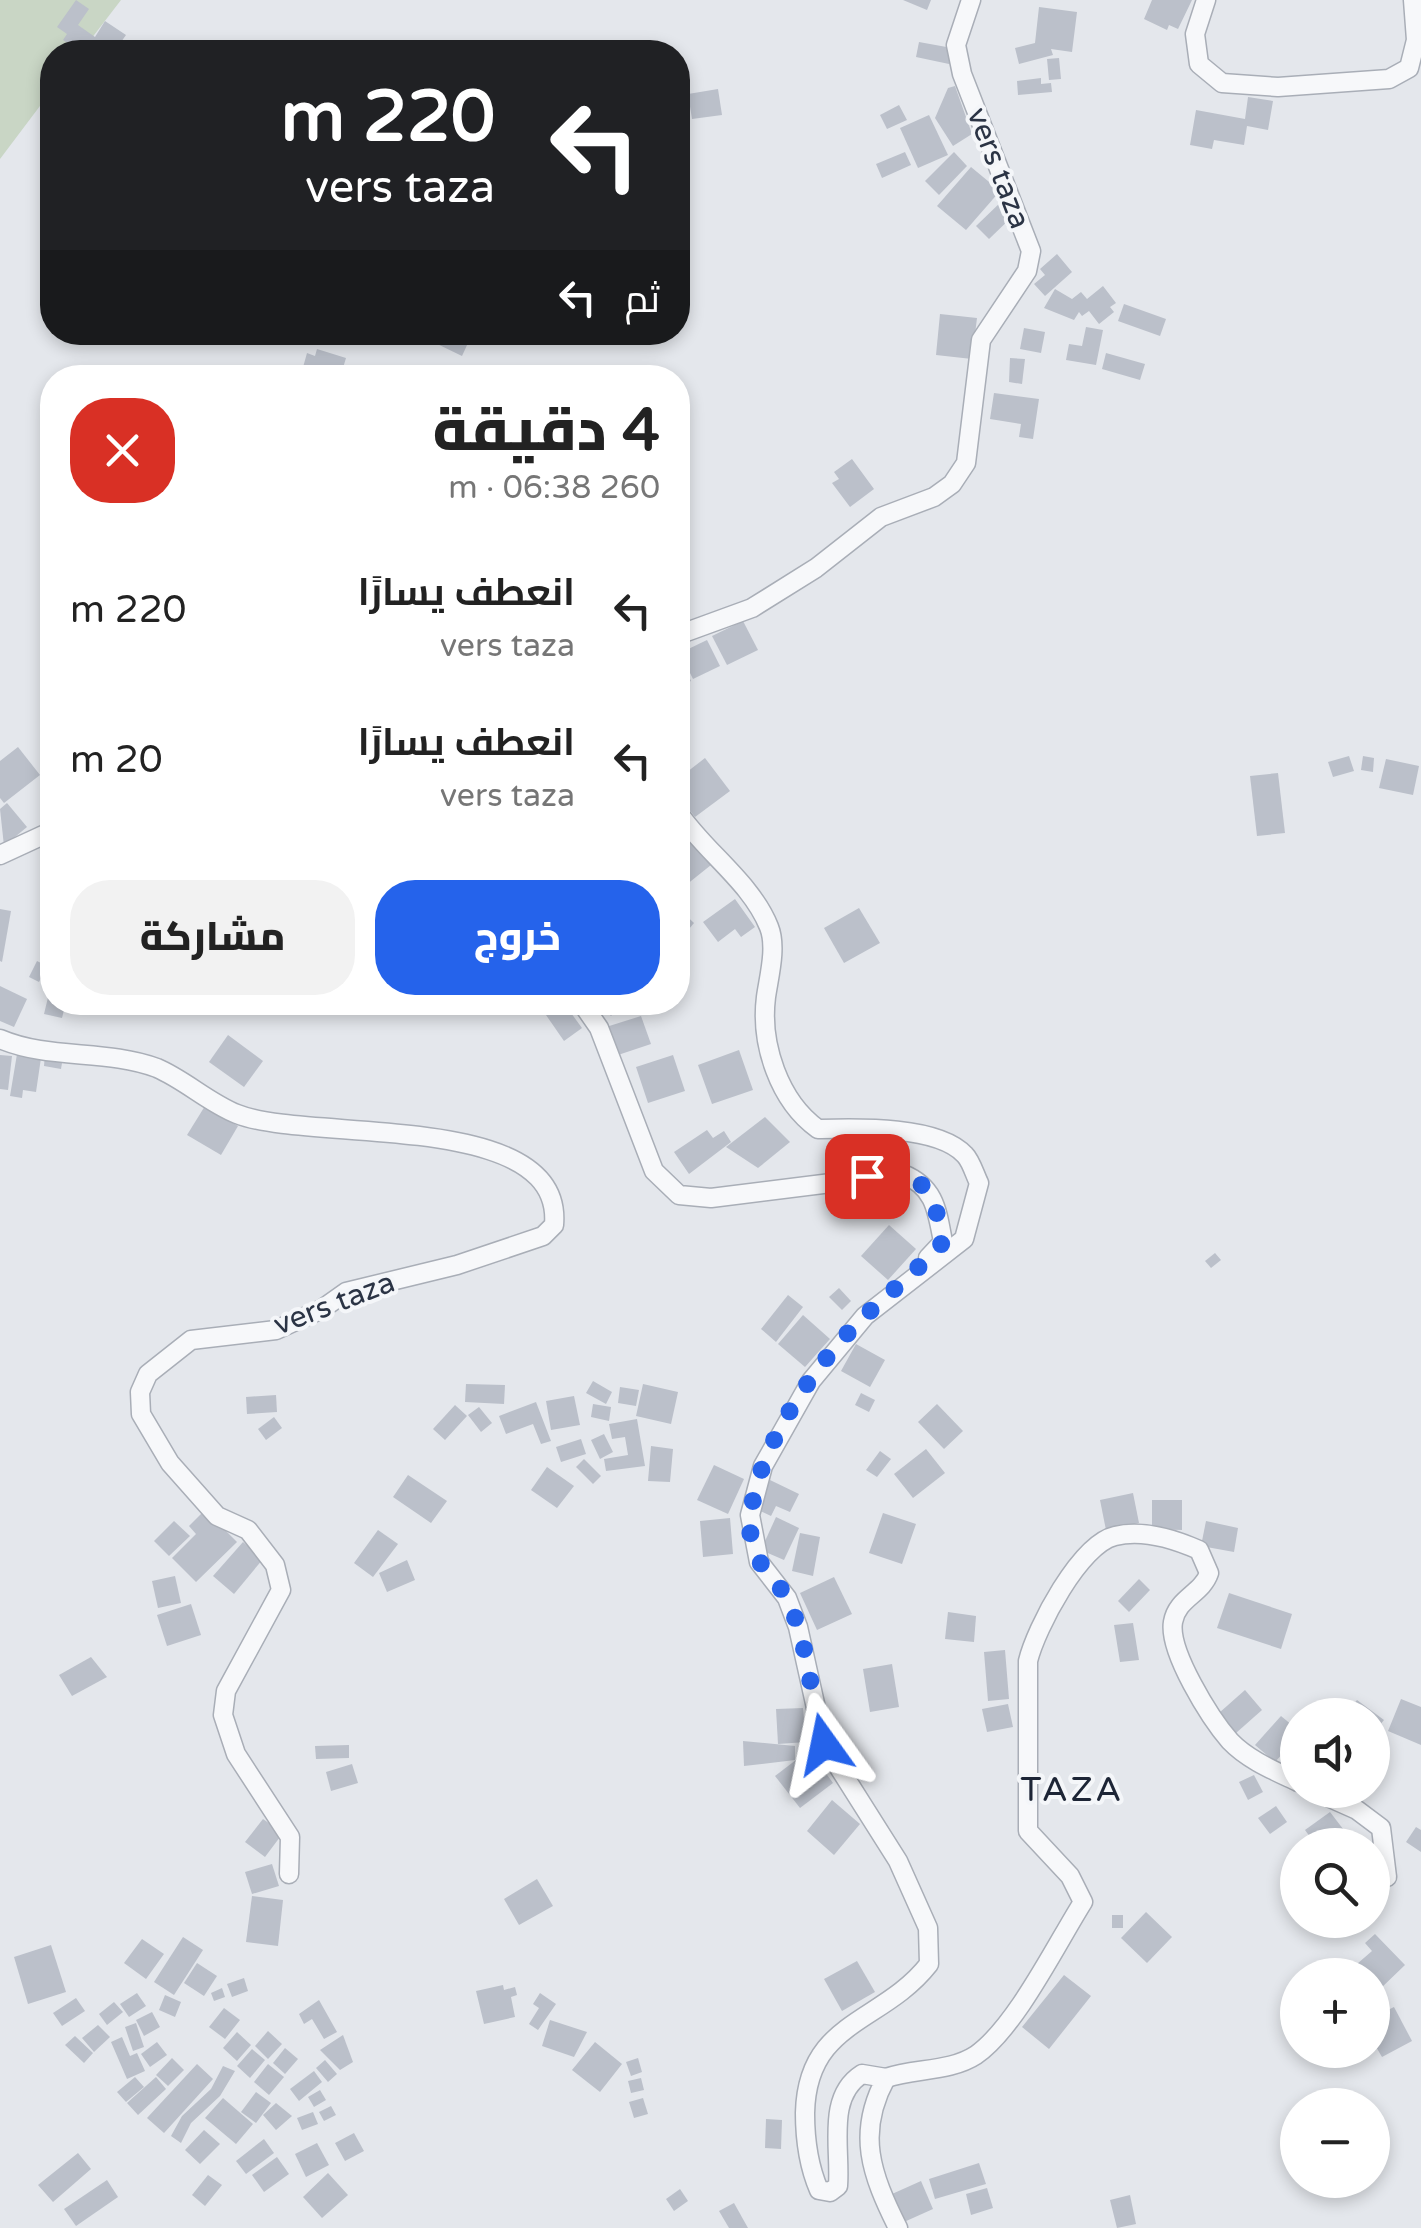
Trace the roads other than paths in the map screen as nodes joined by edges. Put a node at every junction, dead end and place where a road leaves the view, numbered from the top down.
1 (971, 0) edge
2 (1206, 0) edge
3 (1413, 0) edge
4 (690, 631) edge
5 (690, 829) edge
6 (40, 836) edge
7 (0, 854) edge
8 (590, 1015) edge
9 (0, 1039) edge
10 (908, 1281) junction
11 (1280, 1771) edge
12 (1352, 1808) edge
13 (1381, 1828) edge
14 (288, 1874) dead end
15 (886, 2078) junction
16 (898, 2228) edge

1 - 4 street, vers taza
2 - 3 street
5 - 10 street
6 - 7 street
8 - 10 street
9 - 14 street, vers taza
10 - 15 street
11 - 15 street
12 - 13 street
15 - 16 street

